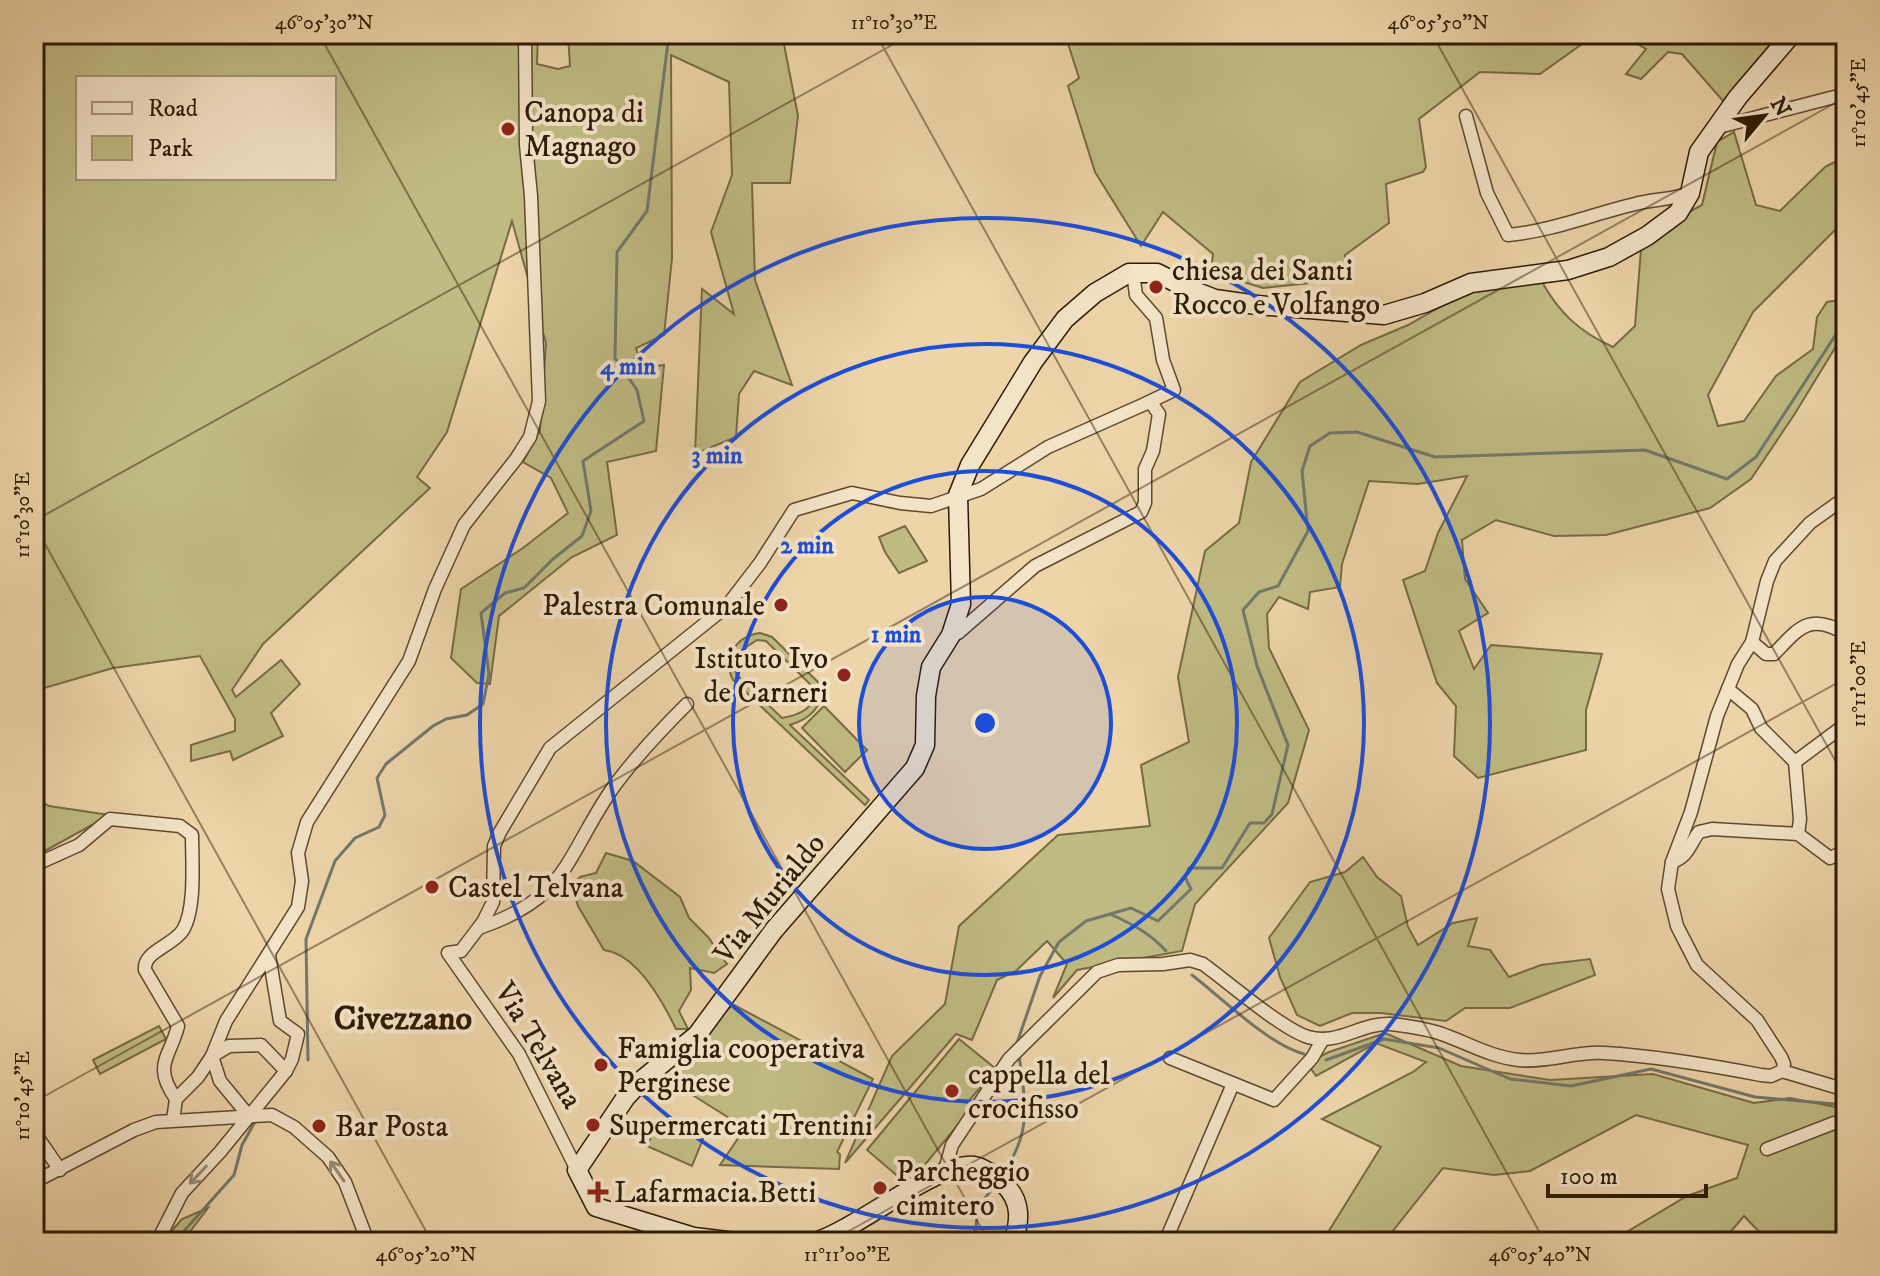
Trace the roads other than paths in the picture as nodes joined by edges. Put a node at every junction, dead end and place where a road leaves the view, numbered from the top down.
1 (525, 34) edge
2 (1792, 34) edge
3 (1846, 101) edge
4 (1466, 116) dead end
5 (1715, 128) junction
6 (1690, 193) junction
7 (1133, 273) junction
8 (1147, 403) junction
9 (958, 495) junction
10 (1846, 497) edge
11 (1846, 634) edge
12 (951, 635) junction
13 (1752, 642) junction
14 (1728, 689) junction
15 (687, 704) dead end
16 (1846, 724) edge
17 (1795, 762) junction
18 (1798, 834) junction
19 (1846, 851) edge
20 (1672, 862) junction
21 (39, 863) dead end
22 (479, 928) junction
23 (269, 955) junction
24 (1323, 1039) junction
25 (212, 1056) junction
26 (1170, 1058) dead end
27 (286, 1071) junction
28 (1782, 1071) junction
29 (1233, 1084) junction
30 (1846, 1090) edge
31 (176, 1099) junction
32 (248, 1115) junction
33 (173, 1120) junction
34 (1846, 1123) edge
35 (34, 1132) edge
36 (1767, 1149) dead end
37 (60, 1170) junction
38 (577, 1170) junction
39 (945, 1170) junction
40 (34, 1182) edge
41 (157, 1242) edge
42 (368, 1242) edge
43 (736, 1242) edge
44 (815, 1242) edge
45 (1013, 1242) edge
46 (1165, 1242) edge

1 - 23 street
2 - 5 street
3 - 5 street
4 - 6 street
5 - 6 street
6 - 7 street
7 - 8 street, Via Telvana
7 - 9 street
8 - 9 street, Via Telvana
8 - 12 street, Via Murialdo
9 - 12 street, Via Murialdo
9 - 22 street, Via Telvana
10 - 13 street
11 - 13 street
12 - 38 street, Via Murialdo
13 - 14 street
14 - 17 street
14 - 20 street
15 - 22 street, Via Telvana
16 - 17 street
17 - 18 street
18 - 19 street
18 - 20 street
20 - 28 street
21 - 31 street
22 - 38 street, Via Telvana
23 - 25 street
23 - 27 street
24 - 28 street
24 - 29 street
24 - 39 street
25 - 27 street
25 - 31 street
25 - 32 street
26 - 29 street
27 - 32 street
28 - 30 street
29 - 46 street
31 - 33 street
32 - 33 street
32 -> 41 street
42 -> 32 street
33 - 37 street
34 - 36 street
35 - 37 street
37 - 40 street
38 - 43 street, Via Telvana
39 - 44 street
39 - 45 street

